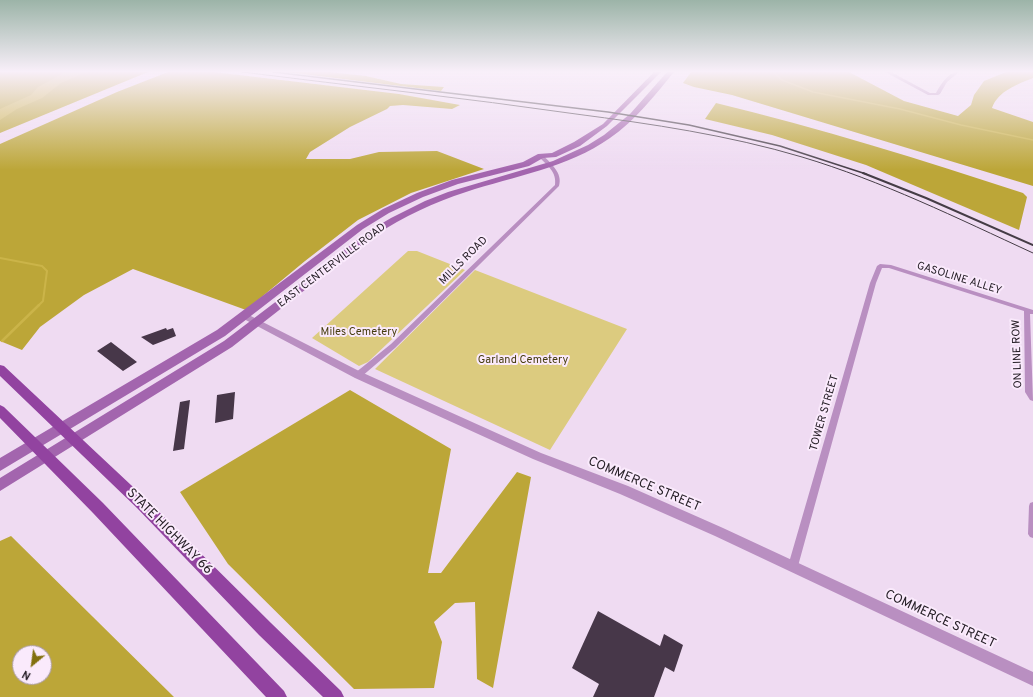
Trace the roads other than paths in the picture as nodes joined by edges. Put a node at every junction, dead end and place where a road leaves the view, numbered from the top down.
1 (626, 105) edge
2 (641, 105) edge
3 (586, 138) junction
4 (600, 142) junction
5 (540, 156) junction
6 (549, 165) junction
7 (880, 266) joint
8 (1030, 311) edge
9 (246, 316) junction
10 (257, 322) junction
11 (0, 369) edge
12 (358, 375) junction
13 (1032, 397) edge
14 (0, 410) edge
15 (62, 427) junction
16 (74, 439) junction
17 (34, 444) junction
18 (46, 456) junction
19 (0, 465) edge
20 (0, 485) edge
21 (1032, 506) edge
22 (1033, 534) edge
23 (794, 566) junction
24 (1033, 679) edge
25 (278, 697) edge
26 (336, 697) edge

1 - 3 main road, EAST CENTERVILLE ROAD
2 - 4 main road, EAST CENTERVILLE ROAD
3 - 4 main road
3 - 5 main road, EAST CENTERVILLE ROAD
4 - 6 main road, EAST CENTERVILLE ROAD
5 - 6 street, MILLS ROAD
5 - 9 main road, EAST CENTERVILLE ROAD
6 - 10 main road, EAST CENTERVILLE ROAD
6 - 12 street, MILLS ROAD
7 - 8 street, GASOLINE ALLEY
7 - 23 street, TOWER STREET
8 - 13 street, ON LINE ROW
9 - 10 street, COMMERCE STREET
9 - 15 main road, EAST CENTERVILLE ROAD
10 - 12 street, COMMERCE STREET
10 - 16 main road, EAST CENTERVILLE ROAD
11 - 15 main road, STATE HIGHWAY 66
12 - 23 street, COMMERCE STREET
14 - 17 main road
15 - 16 main road, STATE HIGHWAY 66
15 - 17 main road, EAST CENTERVILLE ROAD
16 - 18 main road, EAST CENTERVILLE ROAD
16 - 26 main road, STATE HIGHWAY 66
17 - 18 main road
17 - 19 main road, EAST CENTERVILLE ROAD
18 - 20 main road, EAST CENTERVILLE ROAD
18 - 25 main road
21 - 22 street
23 - 24 street, COMMERCE STREET

